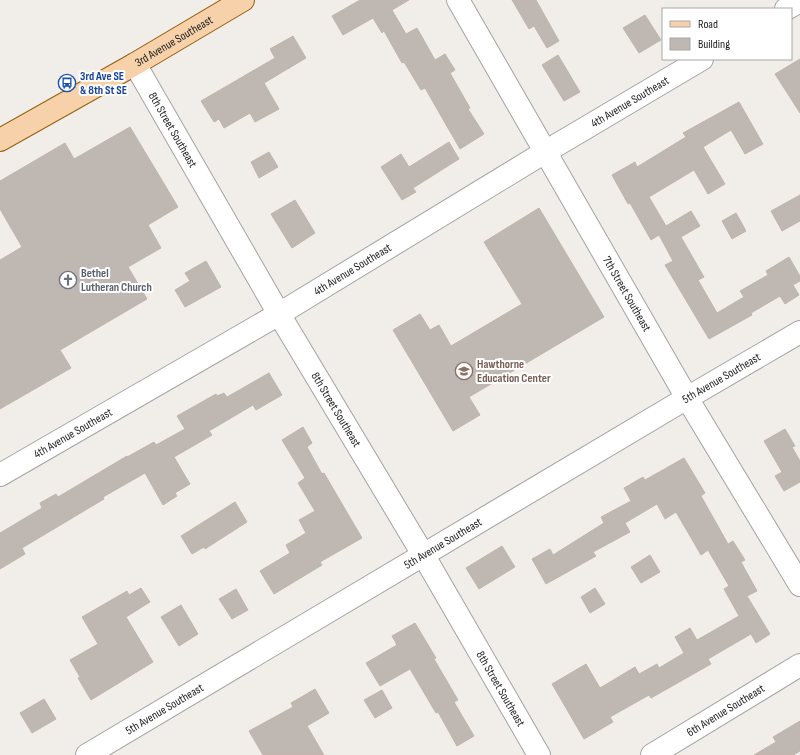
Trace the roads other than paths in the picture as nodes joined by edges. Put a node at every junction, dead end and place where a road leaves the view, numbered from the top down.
1 (243, 0) edge
2 (458, 0) edge
3 (800, 1) edge
4 (788, 8) edge
5 (700, 60) edge
6 (135, 64) junction
7 (0, 140) edge
8 (545, 152) junction
9 (279, 314) junction
10 (800, 332) edge
11 (687, 398) junction
12 (0, 475) edge
13 (424, 556) junction
14 (800, 585) edge
15 (800, 665) edge
16 (87, 755) edge
17 (539, 755) edge
18 (652, 755) edge

1 - 6 main road, 3rd Avenue Southeast
2 - 8 street, 7th Street Southeast
3 - 4 street
5 - 8 street, 4th Avenue Southeast
6 - 7 main road, 3rd Avenue Southeast
6 - 9 street, 8th Street Southeast
8 - 9 street, 4th Avenue Southeast
8 - 11 street, 7th Street Southeast
9 - 12 street, 4th Avenue Southeast
9 - 13 street, 8th Street Southeast
10 - 11 street, 5th Avenue Southeast
11 - 13 street, 5th Avenue Southeast
11 - 14 street, 7th Street Southeast
13 - 16 street, 5th Avenue Southeast
13 - 17 street, 8th Street Southeast
15 - 18 street, 6th Avenue Southeast

